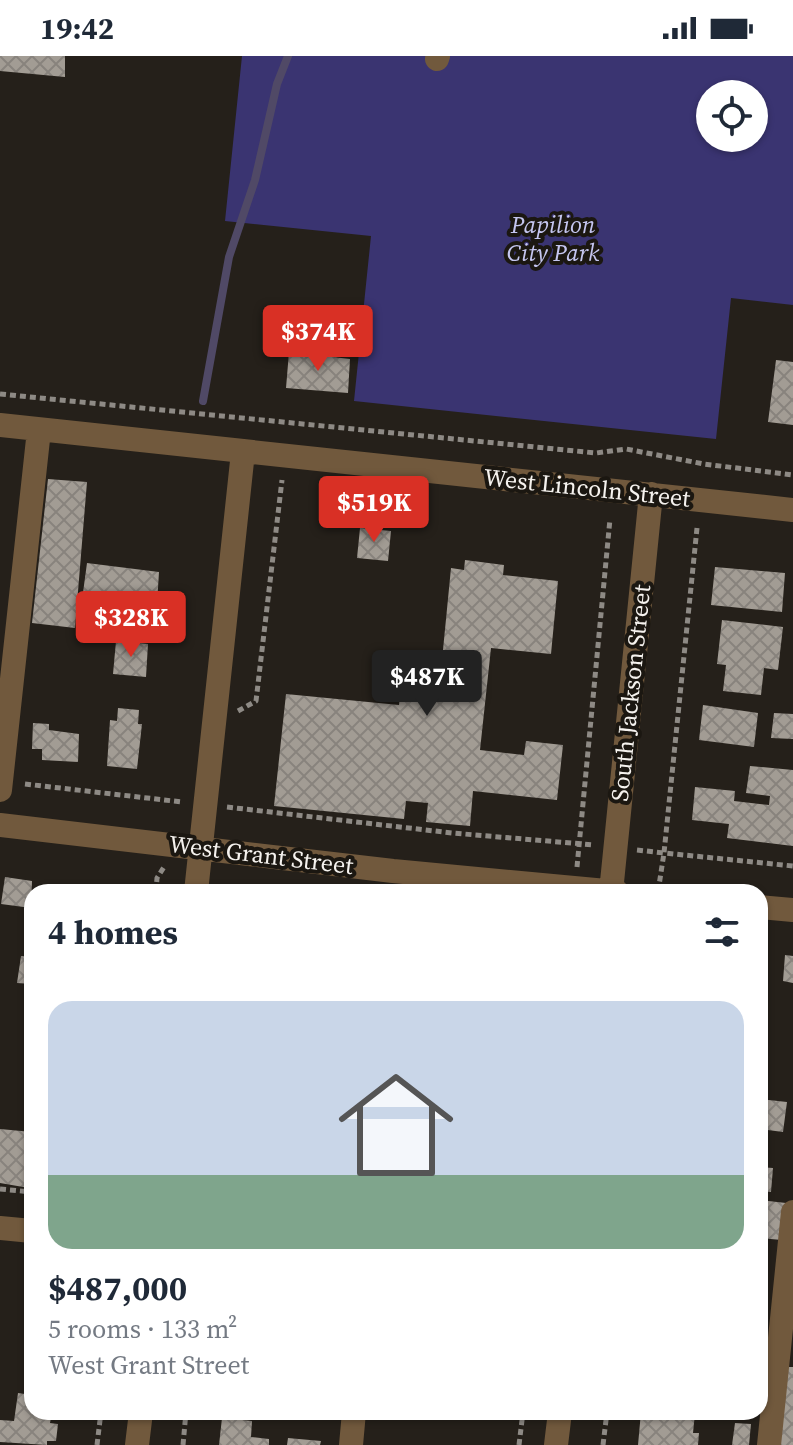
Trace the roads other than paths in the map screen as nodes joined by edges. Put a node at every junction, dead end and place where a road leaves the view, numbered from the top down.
1 (0, 425) edge
2 (39, 430) junction
3 (243, 452) junction
4 (651, 494) junction
5 (793, 510) edge
6 (1, 781) edge
7 (0, 790) edge
8 (0, 825) edge
9 (210, 849) junction
10 (392, 882) edge
11 (200, 884) edge
12 (453, 884) edge
13 (614, 884) edge
14 (768, 908) edge
15 (793, 910) edge
16 (793, 1212) edge
17 (0, 1228) edge
18 (24, 1230) edge
19 (779, 1310) edge
20 (140, 1420) edge
21 (353, 1420) edge
22 (559, 1420) edge
23 (137, 1445) edge
24 (351, 1445) edge
25 (556, 1445) edge
26 (769, 1445) edge

1 - 2 street, West Lincoln Street
2 - 3 street, West Lincoln Street
2 - 6 street
3 - 4 street, West Lincoln Street
3 - 9 street
4 - 5 street, West Lincoln Street
4 - 13 street, South Jackson Street
6 - 7 street
8 - 9 street, West Grant Street
9 - 10 street, West Grant Street
9 - 11 street
10 - 12 street, West Grant Street
14 - 15 street
16 - 19 street
17 - 18 street
19 - 26 street
20 - 23 street
21 - 24 street
22 - 25 street

